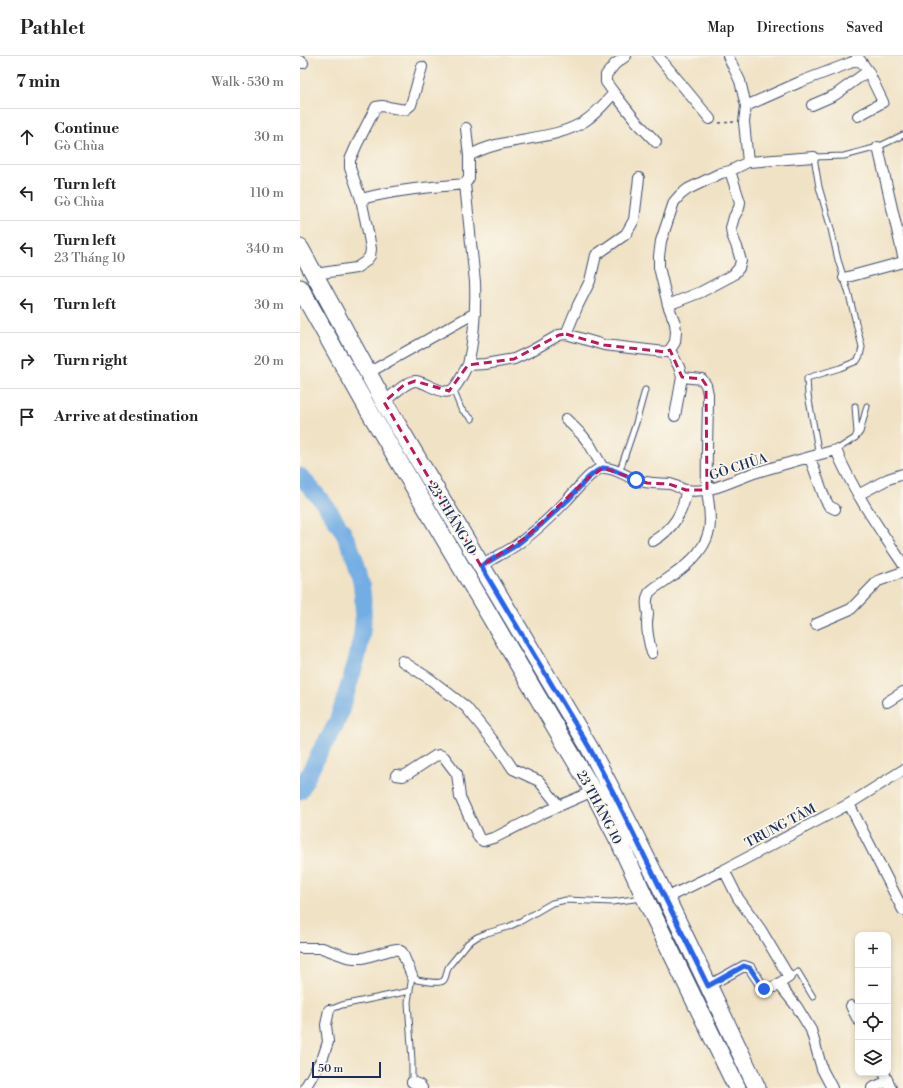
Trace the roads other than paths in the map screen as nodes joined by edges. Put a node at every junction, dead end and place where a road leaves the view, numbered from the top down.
1 (626, 56) edge
2 (658, 56) edge
3 (728, 56) edge
4 (858, 57) edge
5 (422, 67) dead end
6 (868, 71) junction
7 (614, 94) junction
8 (746, 106) junction
9 (812, 106) dead end
10 (858, 116) dead end
11 (710, 119) road end
12 (466, 128) dead end
13 (903, 135) edge
14 (656, 142) dead end
15 (878, 147) junction
16 (469, 156) junction
17 (814, 157) junction
18 (748, 162) junction
19 (730, 170) junction
20 (639, 178) dead end
21 (465, 184) junction
22 (361, 199) junction
23 (300, 248) edge
24 (903, 255) edge
25 (903, 262) edge
26 (315, 274) junction
27 (844, 278) junction
28 (300, 288) edge
29 (668, 305) junction
30 (475, 313) junction
31 (566, 334) junction
32 (670, 350) junction
33 (468, 365) junction
34 (368, 373) junction
35 (682, 377) junction
36 (453, 389) junction
37 (645, 390) dead end
38 (384, 402) junction
39 (854, 406) dead end
40 (867, 406) dead end
41 (675, 416) dead end
42 (472, 419) dead end
43 (566, 419) dead end
44 (855, 438) junction
45 (836, 450) junction
46 (814, 456) junction
47 (603, 468) junction
48 (619, 472) junction
49 (903, 474) edge
50 (686, 490) junction
51 (707, 490) junction
52 (858, 495) junction
53 (835, 509) dead end
54 (654, 541) dead end
55 (903, 564) edge
56 (481, 566) junction
57 (903, 572) edge
58 (816, 624) dead end
59 (652, 653) dead end
60 (402, 660) dead end
61 (903, 692) edge
62 (887, 702) dead end
63 (903, 770) edge
64 (396, 776) dead end
65 (593, 790) junction
66 (849, 804) junction
67 (558, 806) junction
68 (724, 870) junction
69 (666, 898) junction
70 (647, 902) junction
71 (903, 910) edge
72 (300, 948) edge
73 (412, 976) junction
74 (789, 977) junction
75 (708, 986) junction
76 (782, 988) dead end
77 (410, 991) junction
78 (813, 997) dead end
79 (851, 1006) dead end
80 (329, 1010) joint
81 (855, 1014) edge
82 (887, 1081) edge
83 (412, 1082) joint
84 (305, 1088) edge
85 (422, 1088) edge
86 (737, 1088) edge
87 (757, 1088) edge
88 (832, 1088) edge
89 (872, 1088) edge

1 - 7 street
2 - 11 street
3 - 8 street
4 - 6 street
4 - 8 street
5 - 22 street
6 - 9 street
6 - 10 street
7 - 14 street
7 - 16 street
8 - 18 street
12 - 16 street
13 - 15 lane
15 - 17 lane
15 - 24 street
16 - 21 street
17 - 18 street
17 - 27 lane
18 - 19 street
19 - 29 street
19 - 29 street
20 - 31 street
21 - 22 street
21 - 30 street
22 - 26 street
23 - 26 main road, 23 THÁNG 10
25 - 27 street
26 - 34 main road, 23 THÁNG 10
27 - 46 lane
28 - 65 main road, 23 THÁNG 10
29 - 32 street
30 - 33 street
30 - 34 street
31 - 32 street
31 - 33 street
32 - 35 street
33 - 36 street
34 - 38 main road, 23 THÁNG 10
35 - 41 street
35 - 51 street
36 - 38 street
36 - 42 lane
37 - 48 lane
38 - 56 main road, 23 THÁNG 10
39 - 44 lane
40 - 44 lane
43 - 47 street
44 - 45 lane
45 - 46 street, GÒ CHÙA
45 - 52 street
46 - 51 street, GÒ CHÙA
46 - 53 street
47 - 48 street, GÒ CHÙA
47 - 56 street
48 - 50 street, GÒ CHÙA
49 - 52 street
50 - 51 street, GÒ CHÙA
50 - 54 street
51 - 59 street
52 - 55 street
56 - 69 main road, 23 THÁNG 10
57 - 58 street
60 - 67 street
61 - 62 street
63 - 66 street, TRUNG TÂM
64 - 67 street
65 - 67 street
65 - 70 main road, 23 THÁNG 10
66 - 68 street, TRUNG TÂM
66 - 71 street
68 - 69 street, TRUNG TÂM
68 - 74 street
69 - 70 main road
69 - 75 main road, 23 THÁNG 10
70 - 73 lane
70 - 86 main road, 23 THÁNG 10
72 - 73 street
73 - 77 lane
74 - 75 street
74 - 78 lane
75 - 87 main road, 23 THÁNG 10
76 - 88 street
77 - 80 lane
77 - 83 lane
79 - 81 street
80 - 84 street
82 - 89 street
83 - 85 street

